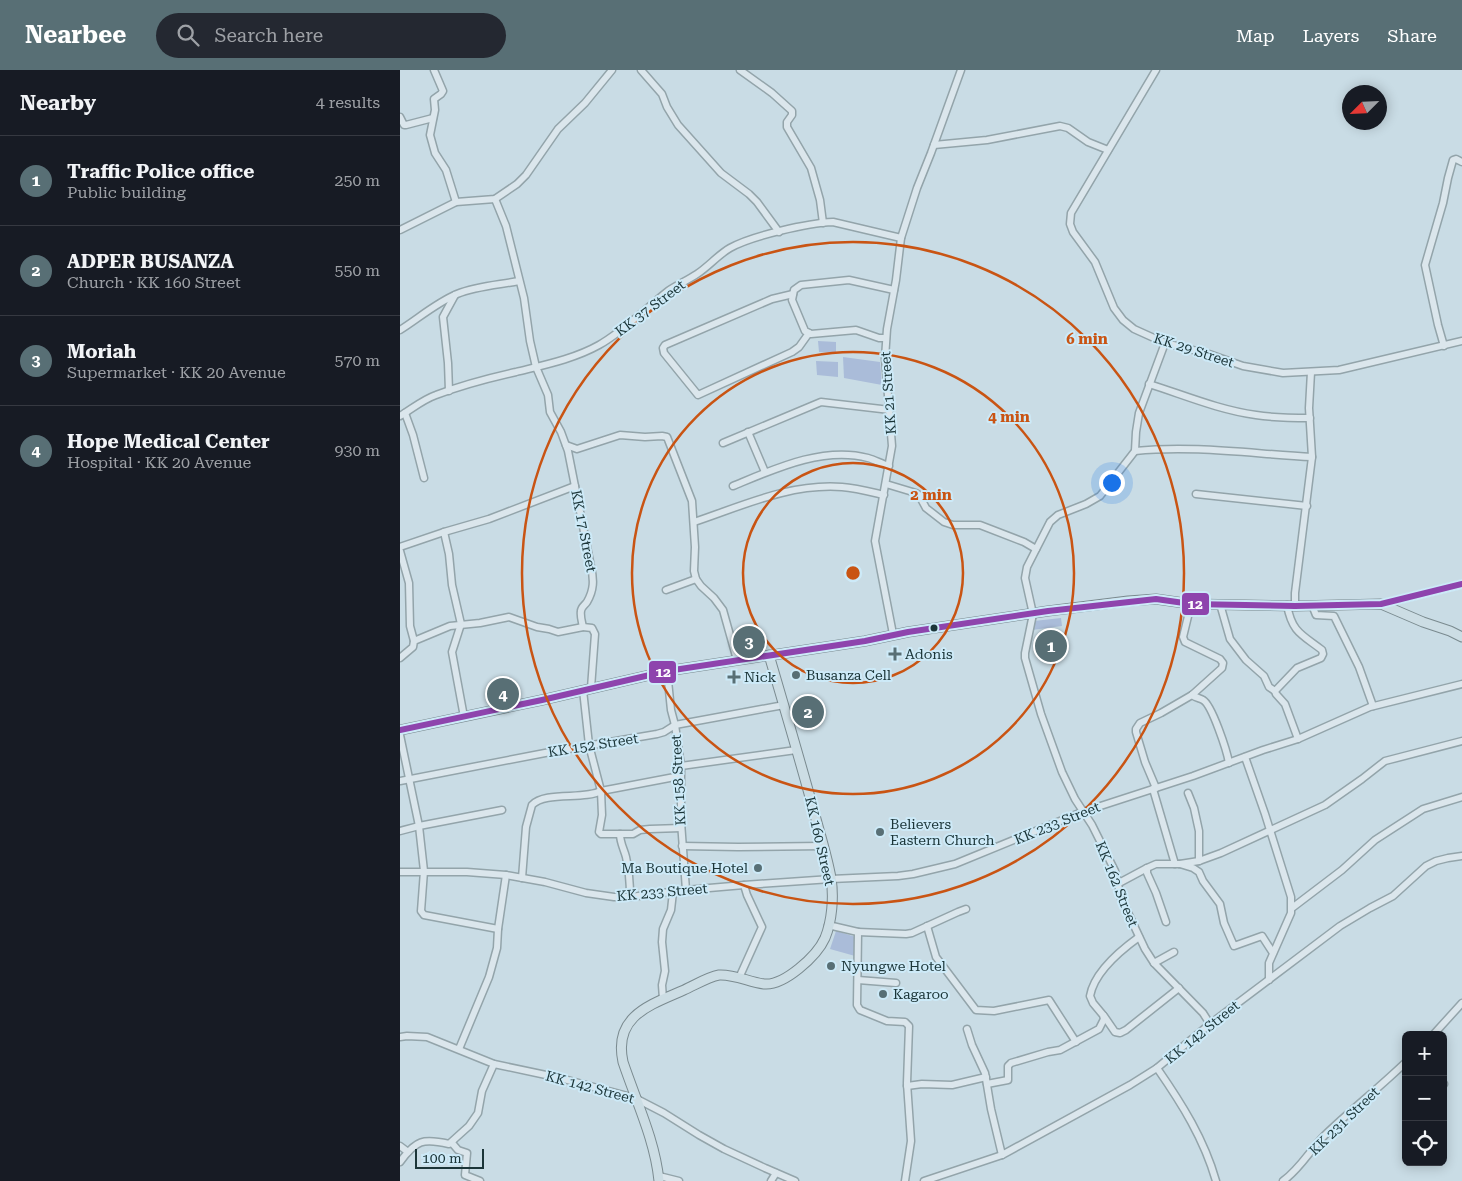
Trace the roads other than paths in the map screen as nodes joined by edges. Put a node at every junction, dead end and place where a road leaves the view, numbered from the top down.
1 (434, 70) edge
2 (612, 70) edge
3 (641, 70) edge
4 (740, 70) edge
5 (961, 70) edge
6 (1156, 70) edge
7 (400, 117) edge
8 (433, 118) junction
9 (934, 146) junction
10 (1108, 150) junction
11 (1462, 162) edge
12 (495, 199) junction
13 (456, 202) junction
14 (823, 223) junction
15 (400, 230) edge
16 (778, 232) junction
17 (901, 238) junction
18 (519, 281) junction
19 (894, 290) junction
20 (793, 294) junction
21 (455, 295) junction
22 (400, 330) edge
23 (809, 333) junction
24 (886, 338) junction
25 (1462, 341) edge
26 (1165, 343) junction
27 (1444, 346) junction
28 (536, 367) junction
29 (1311, 372) junction
30 (1149, 384) junction
31 (449, 391) junction
32 (890, 410) junction
33 (403, 414) edge
34 (1310, 418) junction
35 (748, 432) junction
36 (723, 442) dead end
37 (566, 445) junction
38 (1135, 451) junction
39 (1312, 457) junction
40 (889, 466) junction
41 (765, 472) junction
42 (424, 478) dead end
43 (886, 484) junction
44 (575, 486) junction
45 (733, 486) dead end
46 (1196, 494) dead end
47 (884, 495) junction
48 (1307, 506) junction
49 (694, 522) junction
50 (444, 532) junction
51 (400, 547) edge
52 (1036, 549) junction
53 (400, 551) edge
54 (696, 579) junction
55 (1462, 584) edge
56 (666, 590) dead end
57 (1191, 604) junction
58 (1220, 604) junction
59 (1381, 604) junction
60 (1291, 605) junction
61 (1312, 605) junction
62 (1033, 614) junction
63 (460, 624) junction
64 (583, 627) junction
65 (893, 634) junction
66 (1462, 637) edge
67 (414, 640) junction
68 (769, 655) junction
69 (400, 658) edge
70 (737, 660) junction
71 (667, 671) junction
72 (1462, 684) edge
73 (587, 689) junction
74 (1275, 691) junction
75 (1192, 695) junction
76 (784, 705) junction
77 (1373, 706) junction
78 (464, 717) junction
79 (675, 725) junction
80 (400, 730) edge
81 (400, 735) edge
82 (1298, 739) junction
83 (1462, 741) edge
84 (589, 745) junction
85 (796, 750) junction
86 (1245, 756) junction
87 (1229, 762) junction
88 (681, 766) junction
89 (680, 776) junction
90 (409, 778) junction
91 (400, 781) edge
92 (1155, 788) junction
93 (601, 791) junction
94 (1188, 793) dead end
95 (1462, 796) edge
96 (502, 810) dead end
97 (1082, 812) junction
98 (419, 826) junction
99 (681, 828) junction
100 (400, 831) edge
101 (1270, 831) junction
102 (620, 834) junction
103 (682, 846) junction
104 (823, 846) junction
105 (1462, 856) edge
106 (1199, 861) junction
107 (1177, 864) junction
108 (1147, 868) junction
109 (424, 871) junction
110 (400, 872) edge
111 (506, 875) junction
112 (522, 878) junction
113 (831, 879) junction
114 (1119, 883) junction
115 (744, 885) junction
116 (686, 890) junction
117 (673, 892) junction
118 (630, 897) junction
119 (1292, 908) junction
120 (966, 910) dead end
121 (1166, 922) dead end
122 (828, 925) junction
123 (927, 926) junction
124 (498, 928) junction
125 (858, 932) junction
126 (1139, 937) junction
127 (1174, 952) dead end
128 (1273, 953) junction
129 (1154, 963) junction
130 (739, 978) junction
131 (858, 980) junction
132 (1268, 980) junction
133 (896, 983) dead end
134 (1179, 988) junction
135 (663, 999) junction
136 (1462, 1003) edge
137 (1103, 1015) junction
138 (1210, 1024) junction
139 (967, 1029) dead end
140 (1437, 1031) edge
141 (400, 1037) edge
142 (1076, 1042) junction
143 (459, 1049) junction
144 (494, 1064) junction
145 (1402, 1066) edge
146 (1158, 1068) junction
147 (986, 1081) junction
148 (907, 1086) junction
149 (635, 1098) junction
150 (452, 1143) junction
151 (400, 1146) edge
152 (408, 1152) junction
153 (1002, 1155) junction
154 (400, 1162) edge
155 (776, 1174) junction
156 (659, 1178) edge
157 (480, 1181) edge
158 (679, 1181) edge
159 (771, 1181) edge
160 (796, 1181) edge
161 (905, 1181) edge
162 (924, 1181) edge
163 (1216, 1181) edge
164 (1283, 1181) edge

1 - 8 street
2 - 12 street
3 - 16 street
4 - 14 street
5 - 9 street, KK 21 Street
6 - 10 street, KK 29 Street
7 - 8 street
8 - 13 street
9 - 10 street
9 - 17 street, KK 21 Street
10 - 26 street, KK 29 Street
11 - 27 street
12 - 13 street
12 - 18 street, KK 17 Street
13 - 15 street
14 - 16 street, KK 37 Street
14 - 17 street, KK 37 Street
16 - 28 street, KK 37 Street
17 - 19 street, KK 21 Street
18 - 21 street
18 - 28 street, KK 17 Street
19 - 20 street
19 - 24 street, KK 21 Street
20 - 23 street
20 - 23 street
21 - 22 street
21 - 31 street
23 - 24 street
24 - 32 street, KK 21 Street
25 - 27 street, KK 29 Street
26 - 29 street, KK 29 Street
26 - 30 street
27 - 29 street, KK 29 Street
28 - 31 street, KK 37 Street
28 - 37 street, KK 17 Street
29 - 34 street
30 - 34 street
30 - 38 street
31 - 33 street, KK 37 Street
32 - 35 street
32 - 40 street, KK 21 Street
33 - 42 street
34 - 39 street
35 - 36 street
35 - 41 street
37 - 44 street, KK 17 Street
37 - 49 street
38 - 39 street
38 - 52 street
39 - 48 street
40 - 41 street
40 - 43 street, KK 21 Street
41 - 45 street
43 - 47 street, KK 21 Street
43 - 52 street
44 - 50 street
44 - 64 street, KK 17 Street
46 - 48 street
47 - 49 street
47 - 65 street, KK 21 Street
48 - 60 street
49 - 54 street
50 - 51 street
50 - 63 street
52 - 62 street
53 - 67 street
54 - 56 street
54 - 70 street
55 - 59 street
57 - 58 main road
57 - 62 main road
57 - 75 street
58 - 60 main road
58 - 74 street
59 - 61 main road
59 - 66 main road
60 - 61 main road
60 - 74 street
61 - 77 street
62 - 65 main road
62 - 97 street, KK 162 Street
63 - 64 street
63 - 67 street
63 - 78 street
64 - 73 street
65 - 68 main road
67 - 69 street
68 - 70 main road
68 - 76 main road, KK 160 Street
70 - 71 main road
71 - 73 main road
71 - 79 street, KK 158 Street
72 - 77 street, KK 233 Street
73 - 78 main road
73 - 84 street
74 - 82 street
75 - 87 street
75 - 92 street
76 - 79 street, KK 152 Street
76 - 85 main road, KK 160 Street
77 - 82 street, KK 233 Street
78 - 80 main road
79 - 84 street, KK 152 Street
79 - 88 street, KK 158 Street
81 - 90 street
82 - 86 street, KK 233 Street
83 - 101 street
84 - 90 street, KK 152 Street
84 - 93 street
85 - 88 street
85 - 104 main road, KK 160 Street
86 - 87 street, KK 233 Street
86 - 101 street
87 - 92 street, KK 233 Street
88 - 89 street, KK 158 Street
89 - 93 street
89 - 99 street, KK 158 Street
90 - 91 street, KK 152 Street
90 - 98 street
92 - 97 street, KK 233 Street
92 - 107 street
93 - 102 street
93 - 112 street
94 - 106 street
95 - 119 street
96 - 98 street
97 - 113 street, KK 233 Street
97 - 114 street, KK 162 Street
98 - 100 street
98 - 109 street
99 - 102 street
99 - 103 street, KK 158 Street
101 - 106 street
101 - 119 street
102 - 118 street
103 - 104 street
103 - 116 street, KK 158 Street
104 - 113 main road, KK 160 Street
105 - 132 street, KK 142 Street
106 - 107 street
107 - 108 street
107 - 128 street
108 - 114 street
108 - 121 street
109 - 110 street, KK 233 Street
109 - 111 street, KK 233 Street
109 - 124 street
111 - 112 street, KK 233 Street
111 - 124 street
112 - 118 street, KK 233 Street
113 - 115 street, KK 233 Street
113 - 122 main road, KK 160 Street
114 - 126 street, KK 162 Street
115 - 116 street, KK 233 Street
115 - 130 street
116 - 117 street, KK 233 Street
117 - 118 street, KK 233 Street
117 - 135 street
119 - 128 street
120 - 123 street
122 - 125 street
122 - 130 main road, KK 160 Street
123 - 125 street
123 - 142 street
124 - 143 street
125 - 131 street
126 - 129 street, KK 162 Street
126 - 137 street
127 - 129 street
128 - 132 street
129 - 134 street, KK 162 Street
130 - 135 main road, KK 160 Street
131 - 133 street
131 - 148 street
132 - 138 street, KK 142 Street
134 - 137 street
134 - 138 street, KK 162 Street
135 - 149 main road, KK 160 Street
136 - 140 street
137 - 142 street
138 - 146 street, KK 142 Street
139 - 147 street
141 - 143 street, KK 142 Street
142 - 147 street
143 - 144 street, KK 142 Street
144 - 149 street, KK 142 Street
144 - 150 street
145 - 164 street, KK 231 Street
146 - 153 street, KK 142 Street
146 - 163 street
147 - 148 street
147 - 153 street
148 - 161 street
149 - 155 street, KK 142 Street
149 - 156 main road, KK 160 Street
150 - 152 street
150 - 157 street
151 - 152 street
152 - 154 street
153 - 162 street, KK 142 Street
155 - 159 street
155 - 160 street, KK 142 Street
156 - 158 street

